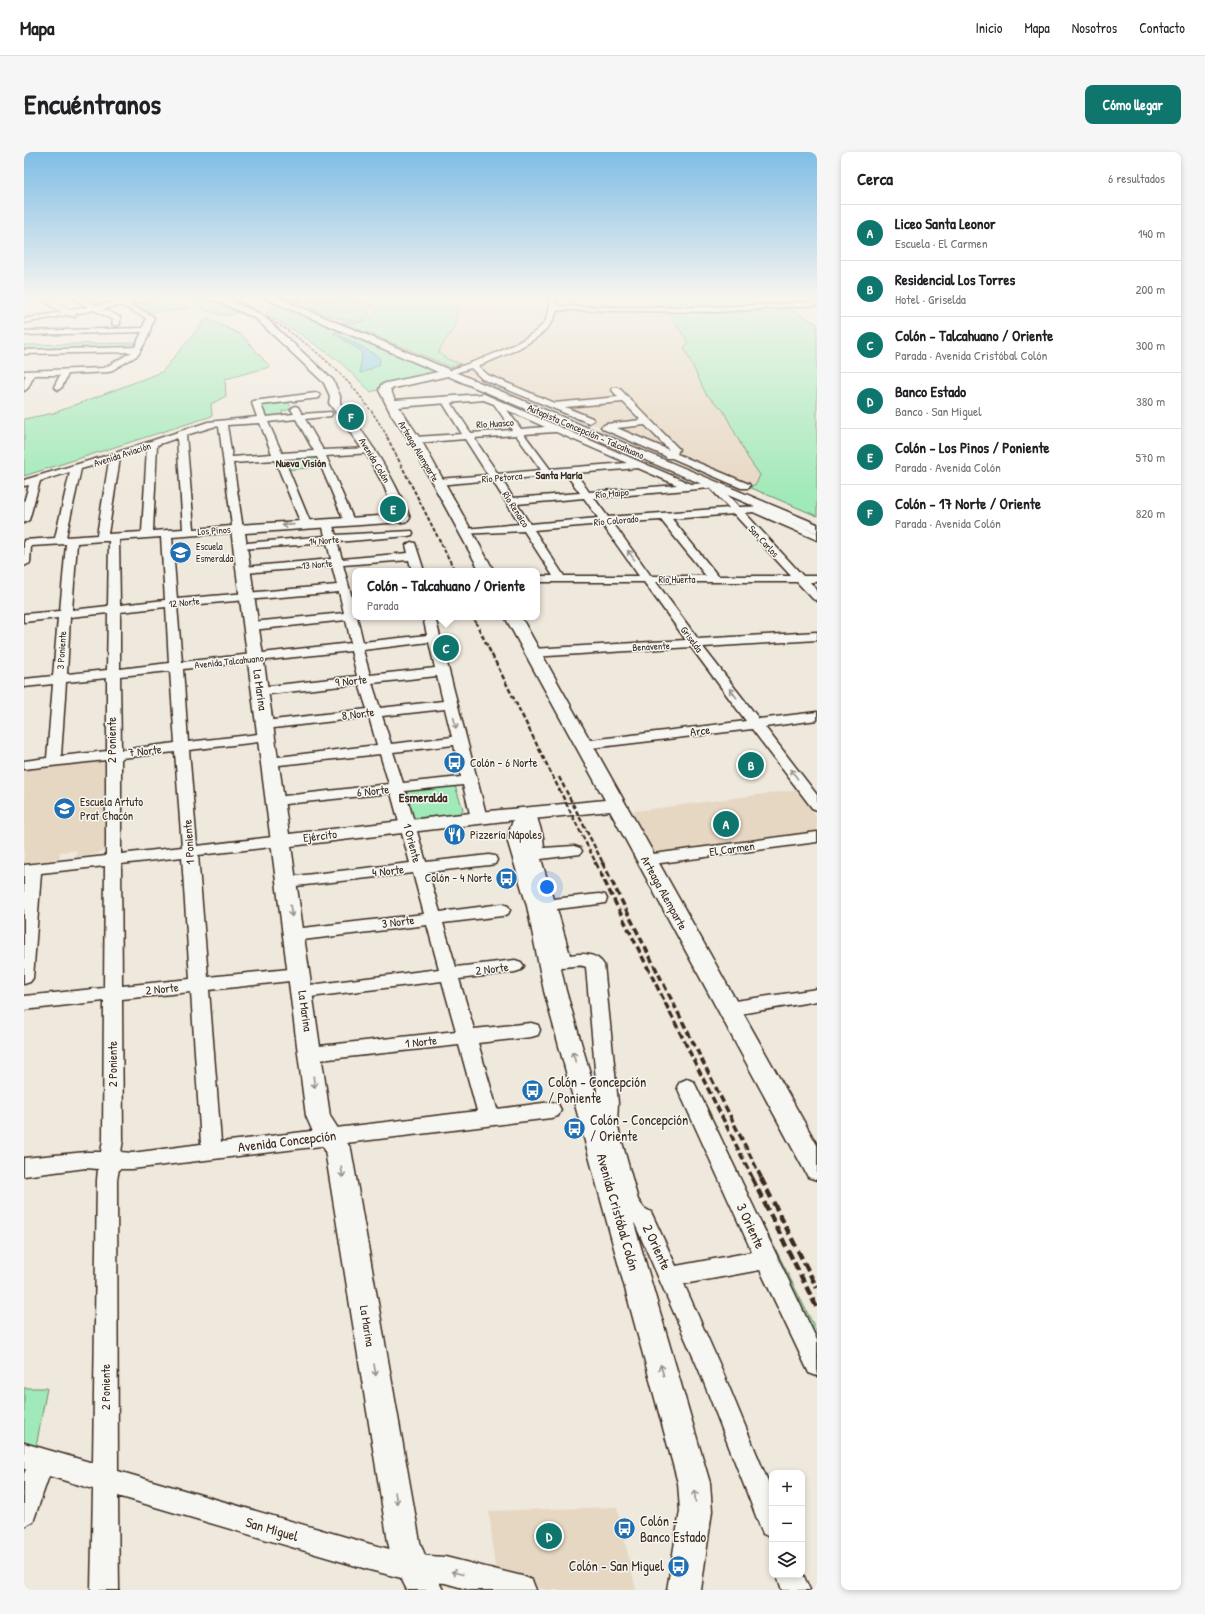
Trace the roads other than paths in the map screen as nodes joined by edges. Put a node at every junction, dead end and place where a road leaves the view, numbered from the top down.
1 (117, 363) edge
2 (309, 363) edge
3 (422, 363) edge
4 (424, 363) edge
5 (477, 363) edge
6 (473, 365) junction
7 (64, 372) junction
8 (28, 373) edge
9 (447, 374) junction
10 (485, 377) junction
11 (58, 387) dead end
12 (24, 388) edge
13 (616, 390) dead end
14 (497, 395) junction
15 (316, 396) dead end
16 (484, 397) junction
17 (527, 398) junction
18 (625, 399) junction
19 (288, 400) junction
20 (445, 400) junction
21 (392, 404) junction
22 (552, 405) junction
23 (328, 414) dead end
24 (567, 415) junction
25 (301, 416) junction
26 (262, 419) junction
27 (589, 420) dead end
28 (647, 422) junction
29 (219, 424) junction
30 (577, 428) junction
31 (558, 429) junction
32 (518, 432) junction
33 (181, 434) junction
34 (469, 436) junction
35 (415, 440) junction
36 (152, 444) junction
37 (370, 450) junction
38 (320, 453) junction
39 (115, 456) junction
40 (278, 456) junction
41 (665, 459) junction
42 (228, 460) junction
43 (641, 465) junction
44 (76, 468) junction
45 (569, 471) junction
46 (548, 473) junction
47 (496, 477) junction
48 (36, 479) junction
49 (438, 482) junction
50 (24, 483) edge
51 (713, 485) junction
52 (689, 486) junction
53 (745, 486) dead end
54 (587, 495) junction
55 (511, 501) junction
56 (727, 501) junction
57 (761, 508) junction
58 (735, 510) junction
59 (664, 516) junction
60 (404, 518) junction
61 (24, 520) edge
62 (348, 521) junction
63 (605, 521) junction
64 (327, 523) junction
65 (817, 523) edge
66 (306, 524) junction
67 (528, 527) junction
68 (238, 529) junction
69 (817, 529) edge
70 (189, 532) junction
71 (466, 532) junction
72 (408, 533) junction
73 (166, 534) junction
74 (147, 535) junction
75 (108, 537) junction
76 (817, 537) edge
77 (331, 539) junction
78 (66, 540) junction
79 (25, 543) edge
80 (240, 546) junction
81 (413, 552) junction
82 (337, 562) junction
83 (24, 563) edge
84 (417, 568) edge
85 (485, 568) edge
86 (244, 570) junction
87 (540, 579) edge
88 (561, 579) junction
89 (648, 579) junction
90 (715, 579) junction
91 (800, 579) junction
92 (817, 579) edge
93 (344, 588) junction
94 (247, 596) junction
95 (817, 597) edge
96 (171, 603) junction
97 (113, 609) junction
98 (65, 614) junction
99 (351, 616) junction
100 (24, 618) edge
101 (430, 620) edge
102 (514, 620) edge
103 (252, 626) junction
104 (817, 636) edge
105 (434, 638) junction
106 (696, 644) junction
107 (357, 647) junction
108 (532, 653) junction
109 (256, 658) junction
110 (176, 666) junction
111 (442, 671) junction
112 (112, 673) junction
113 (60, 679) junction
114 (365, 680) junction
115 (24, 683) edge
116 (260, 691) junction
117 (451, 704) junction
118 (374, 713) junction
119 (817, 716) edge
120 (756, 724) junction
121 (266, 731) junction
122 (460, 740) junction
123 (583, 745) junction
124 (182, 747) junction
125 (384, 749) junction
126 (112, 754) junction
127 (54, 762) junction
128 (270, 762) junction
129 (24, 765) edge
130 (470, 780) junction
131 (397, 788) junction
132 (276, 801) junction
133 (616, 805) junction
134 (817, 805) edge
135 (526, 814) junction
136 (485, 817) junction
137 (407, 826) junction
138 (817, 837) edge
139 (281, 841) junction
140 (527, 847) junction
141 (574, 850) dead end
142 (190, 851) junction
143 (112, 860) junction
144 (489, 860) dead end
145 (646, 860) junction
146 (419, 868) junction
147 (28, 870) edge
148 (287, 882) junction
149 (600, 899) dead end
150 (548, 905) junction
151 (502, 910) dead end
152 (433, 918) junction
153 (294, 934) junction
154 (515, 966) dead end
155 (449, 974) junction
156 (24, 978) edge
157 (301, 983) junction
158 (200, 984) junction
159 (112, 994) junction
160 (817, 995) edge
161 (24, 1003) edge
162 (728, 1009) junction
163 (531, 1030) dead end
164 (466, 1037) junction
165 (310, 1054) junction
166 (687, 1087) dead end
167 (551, 1110) dead end
168 (489, 1117) junction
169 (330, 1136) junction
170 (212, 1151) junction
171 (110, 1160) junction
172 (24, 1167) edge
173 (817, 1169) edge
174 (766, 1259) junction
175 (670, 1277) junction
176 (817, 1365) edge
177 (32, 1458) edge
178 (106, 1480) junction
179 (24, 1513) edge
180 (769, 1517) edge
181 (791, 1578) edge
182 (420, 1579) edge
183 (105, 1590) edge
184 (522, 1590) edge
185 (684, 1590) edge
186 (796, 1590) edge

1 - 7 street
2 - 37 main road, Avenida Colón
3 - 9 main road, Autopista Concepción - Talcahuano
4 - 9 main road, Autopista Concepción - Talcahuano
5 - 6 street
6 - 9 street
6 - 10 street
7 - 8 street
7 - 11 street
8 - 12 street
9 - 14 main road, Autopista Concepción - Talcahuano
9 - 16 main road
9 - 21 main road, Arteaga Alemparte
10 - 14 main road
10 - 17 street
13 - 18 street
14 - 16 street
14 - 17 main road, Autopista Concepción - Talcahuano
14 - 30 main road, Autopista Concepción - Talcahuano
14 - 31 street
14 - 32 street
15 - 19 street
16 - 20 main road
17 - 22 street
17 - 24 main road, Autopista Concepción - Talcahuano
18 - 22 street
18 - 28 street
19 - 25 street
19 - 26 street
20 - 21 main road
20 - 34 street, Río Renaico
21 - 35 main road, Arteaga Alemparte
22 - 24 street
23 - 25 street, Avenida Aviación
24 - 27 street
24 - 41 main road, Autopista Concepción - Talcahuano
25 - 26 street, Avenida Aviación
25 - 38 street
26 - 29 street, Avenida Aviación
26 - 40 street
28 - 41 street
28 - 41 street
29 - 33 street, Avenida Aviación
29 - 42 street, La Marina
30 - 31 street, Río Huasco
30 - 41 main road, Autopista Concepción - Talcahuano
31 - 32 street, Río Huasco
31 - 43 street
32 - 34 street, Río Huasco
32 - 46 street
33 - 36 street, Avenida Aviación
33 - 70 street
34 - 35 street, Río Huasco
34 - 47 street, Río Renaico
35 - 49 main road, Arteaga Alemparte
36 - 39 street, Avenida Aviación
36 - 74 street
37 - 38 street
37 - 60 main road, Avenida Colón
38 - 40 street
38 - 62 street
39 - 44 street, Avenida Aviación
39 - 75 street
40 - 42 street
40 - 66 street
41 - 43 street, Río Petorca
41 - 51 main road, Autopista Concepción - Talcahuano
41 - 53 street
41 - 65 main road, Autopista Concepción - Talcahuano
42 - 68 street, La Marina
43 - 45 street, Río Petorca
43 - 52 street
44 - 48 street, Avenida Aviación
44 - 78 street, 3 Poniente
45 - 46 street, Río Petorca
45 - 54 street, Griselda
46 - 47 street, Río Petorca
47 - 49 street, Río Petorca
47 - 55 street, Río Renaico
48 - 50 street, Avenida Aviación
48 - 61 street
49 - 71 main road, Arteaga Alemparte
51 - 52 street, Río Maipo
51 - 56 street, San Carlos
51 - 57 main road, Autopista Concepción - Talcahuano
52 - 54 street, Río Maipo
52 - 56 street
54 - 55 street, Río Maipo
54 - 63 street, Griselda
55 - 67 street, Río Renaico
56 - 58 street, San Carlos
57 - 58 street, Río Colorado
57 - 69 main road, Autopista Concepción - Talcahuano
57 - 76 street
58 - 59 street, Río Colorado
58 - 91 street, San Carlos
59 - 63 street, Río Colorado
59 - 90 street
60 - 62 main road, Los Pinos
60 - 72 street, Avenida Colón
62 - 64 main road, Los Pinos
63 - 67 street, Río Colorado
89 -> 63 street, Griselda
64 - 66 main road, Los Pinos
64 - 77 street, 1 Oriente
66 -> 68 main road, Los Pinos
67 - 71 street, Río Colorado
67 - 88 street, Río Renaico
68 - 70 street, Los Pinos
68 - 80 main road, La Marina
70 - 73 street, Los Pinos
71 - 85 main road, Arteaga Alemparte
72 - 77 street, 14 Norte
72 - 81 street, Avenida Colón
73 - 74 street, Los Pinos
73 - 96 street, 1 Poniente
74 - 75 street, Los Pinos
75 - 78 street, Los Pinos
75 - 97 street, 2 Poniente
77 - 80 street, 14 Norte
77 - 82 street, 1 Oriente
78 - 79 street, Los Pinos
78 - 98 street, 3 Poniente
79 - 83 street
80 - 86 main road, La Marina
81 - 82 street, 13 Norte
81 - 84 street
82 - 86 street, 13 Norte
82 - 93 street, 1 Oriente
86 - 94 main road, La Marina
87 - 88 street, Río Huerta
88 - 89 street, Río Huerta
89 - 90 street, Río Huerta
89 - 106 street, Griselda
90 - 91 street, Río Huerta
91 - 92 street, Río Huerta
91 - 95 street, San Carlos
93 - 94 street, 12 Norte
93 - 99 street, 1 Oriente
94 - 96 street, 12 Norte
94 - 103 main road, La Marina
96 - 97 street, 12 Norte
96 - 110 street, 1 Poniente
97 - 98 street, 12 Norte
97 - 112 street, 2 Poniente
98 - 100 street, 12 Norte
98 - 113 street, 3 Poniente
99 - 103 street
99 - 107 street, 1 Oriente
101 - 105 street
102 - 108 main road, Arteaga Alemparte
103 - 109 main road, La Marina
104 - 106 street, Benavente
105 - 107 street, Avenida Talcahuano
105 - 111 street
106 - 108 street, Benavente
120 -> 106 street, Griselda
107 - 109 street, Avenida Talcahuano
107 - 114 street, 1 Oriente
108 - 123 main road, Arteaga Alemparte
109 - 110 street, Avenida Talcahuano
109 - 116 main road, La Marina
110 - 112 street, Avenida Talcahuano
110 - 124 street, 1 Poniente
111 - 114 street, 9 Norte
111 - 117 street
112 - 113 street, Avenida Talcahuano
112 - 126 street, 2 Poniente
113 - 115 street, Avenida Talcahuano
113 - 127 street, 3 Poniente
114 - 116 street, 9 Norte
114 - 118 street, 1 Oriente
116 - 121 main road, La Marina
117 - 118 street, 8 Norte
117 -> 122 street
118 - 121 street, 8 Norte
118 - 125 street, 1 Oriente
119 - 120 street, Arce
120 - 123 street, Arce
134 -> 120 street, Griselda
121 - 124 street, 7 Norte
121 - 128 main road, La Marina
122 - 125 street
122 - 130 street
123 - 133 main road, Arteaga Alemparte
124 - 126 street, 7 Norte
124 - 142 street, 1 Poniente
125 - 128 street
125 - 131 street, 1 Oriente
126 - 127 street, 7 Norte
126 - 143 street, 2 Poniente
127 - 129 street, 7 Norte
128 - 132 main road, La Marina
130 - 131 street, 6 Norte
130 - 136 street
131 - 132 street, 6 Norte
131 - 137 street, 1 Oriente
132 - 139 main road, La Marina
133 - 135 main road, Ejército
133 - 145 main road, Arteaga Alemparte
135 - 136 main road, Ejército
135 - 140 main road
136 - 137 main road, Ejército
136 - 140 main road
137 - 139 main road, Ejército
137 - 146 street, 1 Oriente
138 - 145 street, El Carmen
139 - 142 street, Ejército
139 - 148 main road, La Marina
140 - 141 street
140 - 150 street
185 -> 140 main road, Avenida Cristóbal Colón
142 - 143 street, Ejército
142 - 158 street, 1 Poniente
143 - 147 street, Ejército
143 - 159 street, 2 Poniente
144 - 146 street, 4 Norte
145 - 162 main road, Arteaga Alemparte
146 - 148 street, 4 Norte
146 - 152 street, 1 Oriente
147 - 156 street
148 -> 153 main road, La Marina
149 - 150 street
150 - 175 street, 2 Oriente
151 - 152 street, 3 Norte
152 - 153 street, 3 Norte
152 - 155 street, 1 Oriente
153 - 157 main road, La Marina
154 - 155 street, 2 Norte
155 - 157 street, 2 Norte
155 - 164 street, 1 Oriente
157 - 158 street, 2 Norte
157 - 165 main road, La Marina
158 - 159 street, 2 Norte
158 - 170 street, 1 Poniente
159 - 161 street, 2 Norte
159 - 171 street, 2 Poniente
160 - 162 street
162 - 173 main road, Arteaga Alemparte
163 - 164 street, 1 Norte
164 - 165 street, 1 Norte
164 - 168 street, 1 Oriente
165 -> 169 main road, La Marina
166 - 174 street, 3 Oriente
167 - 168 street, Avenida Concepción
168 - 169 street, Avenida Concepción
169 - 170 street, Avenida Concepción
169 -> 182 main road, La Marina
170 - 171 street, Avenida Concepción
171 - 172 street, Avenida Concepción
171 - 178 street, 2 Poniente
174 - 175 street
174 - 176 street, 3 Oriente
175 - 180 street, 2 Oriente
177 - 178 street, San Miguel
177 - 179 street
178 - 182 street, San Miguel
178 - 183 street, 2 Poniente
181 - 186 street
184 -> 182 street, San Miguel

